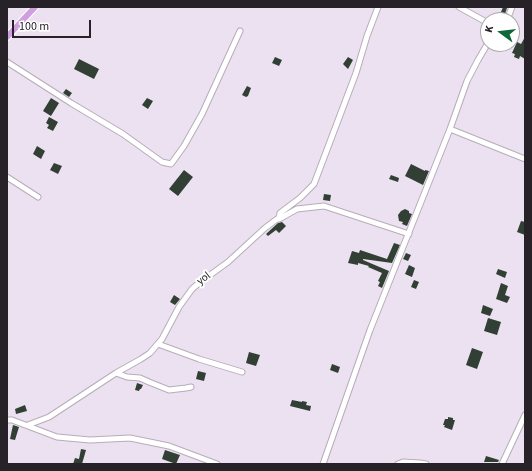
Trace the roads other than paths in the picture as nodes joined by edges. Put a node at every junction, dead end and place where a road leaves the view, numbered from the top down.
1 (35, 7) edge
2 (378, 7) edge
3 (459, 7) edge
4 (480, 19) edge
5 (240, 31) dead end
6 (7, 37) edge
7 (483, 52) edge
8 (7, 62) edge
9 (450, 129) junction
10 (525, 159) edge
11 (7, 177) edge
12 (38, 197) dead end
13 (279, 219) junction
14 (409, 234) junction
15 (158, 344) junction
16 (242, 372) dead end
17 (116, 373) junction
18 (191, 387) dead end
19 (525, 415) edge
20 (7, 420) edge
21 (28, 425) junction
22 (217, 464) edge
23 (324, 464) edge
24 (398, 464) edge
25 (426, 464) edge
26 (502, 464) edge

1 - 6 main road
2 - 13 street
3 - 4 street
5 - 8 street
7 - 9 street
9 - 10 street
9 - 14 street
11 - 12 street
13 - 14 street, yol
13 - 15 street, yol
14 - 23 street
15 - 16 street
15 - 17 street, yol
17 - 18 street
17 - 21 street, yol
19 - 26 street
20 - 21 street
21 - 22 street
24 - 25 street

